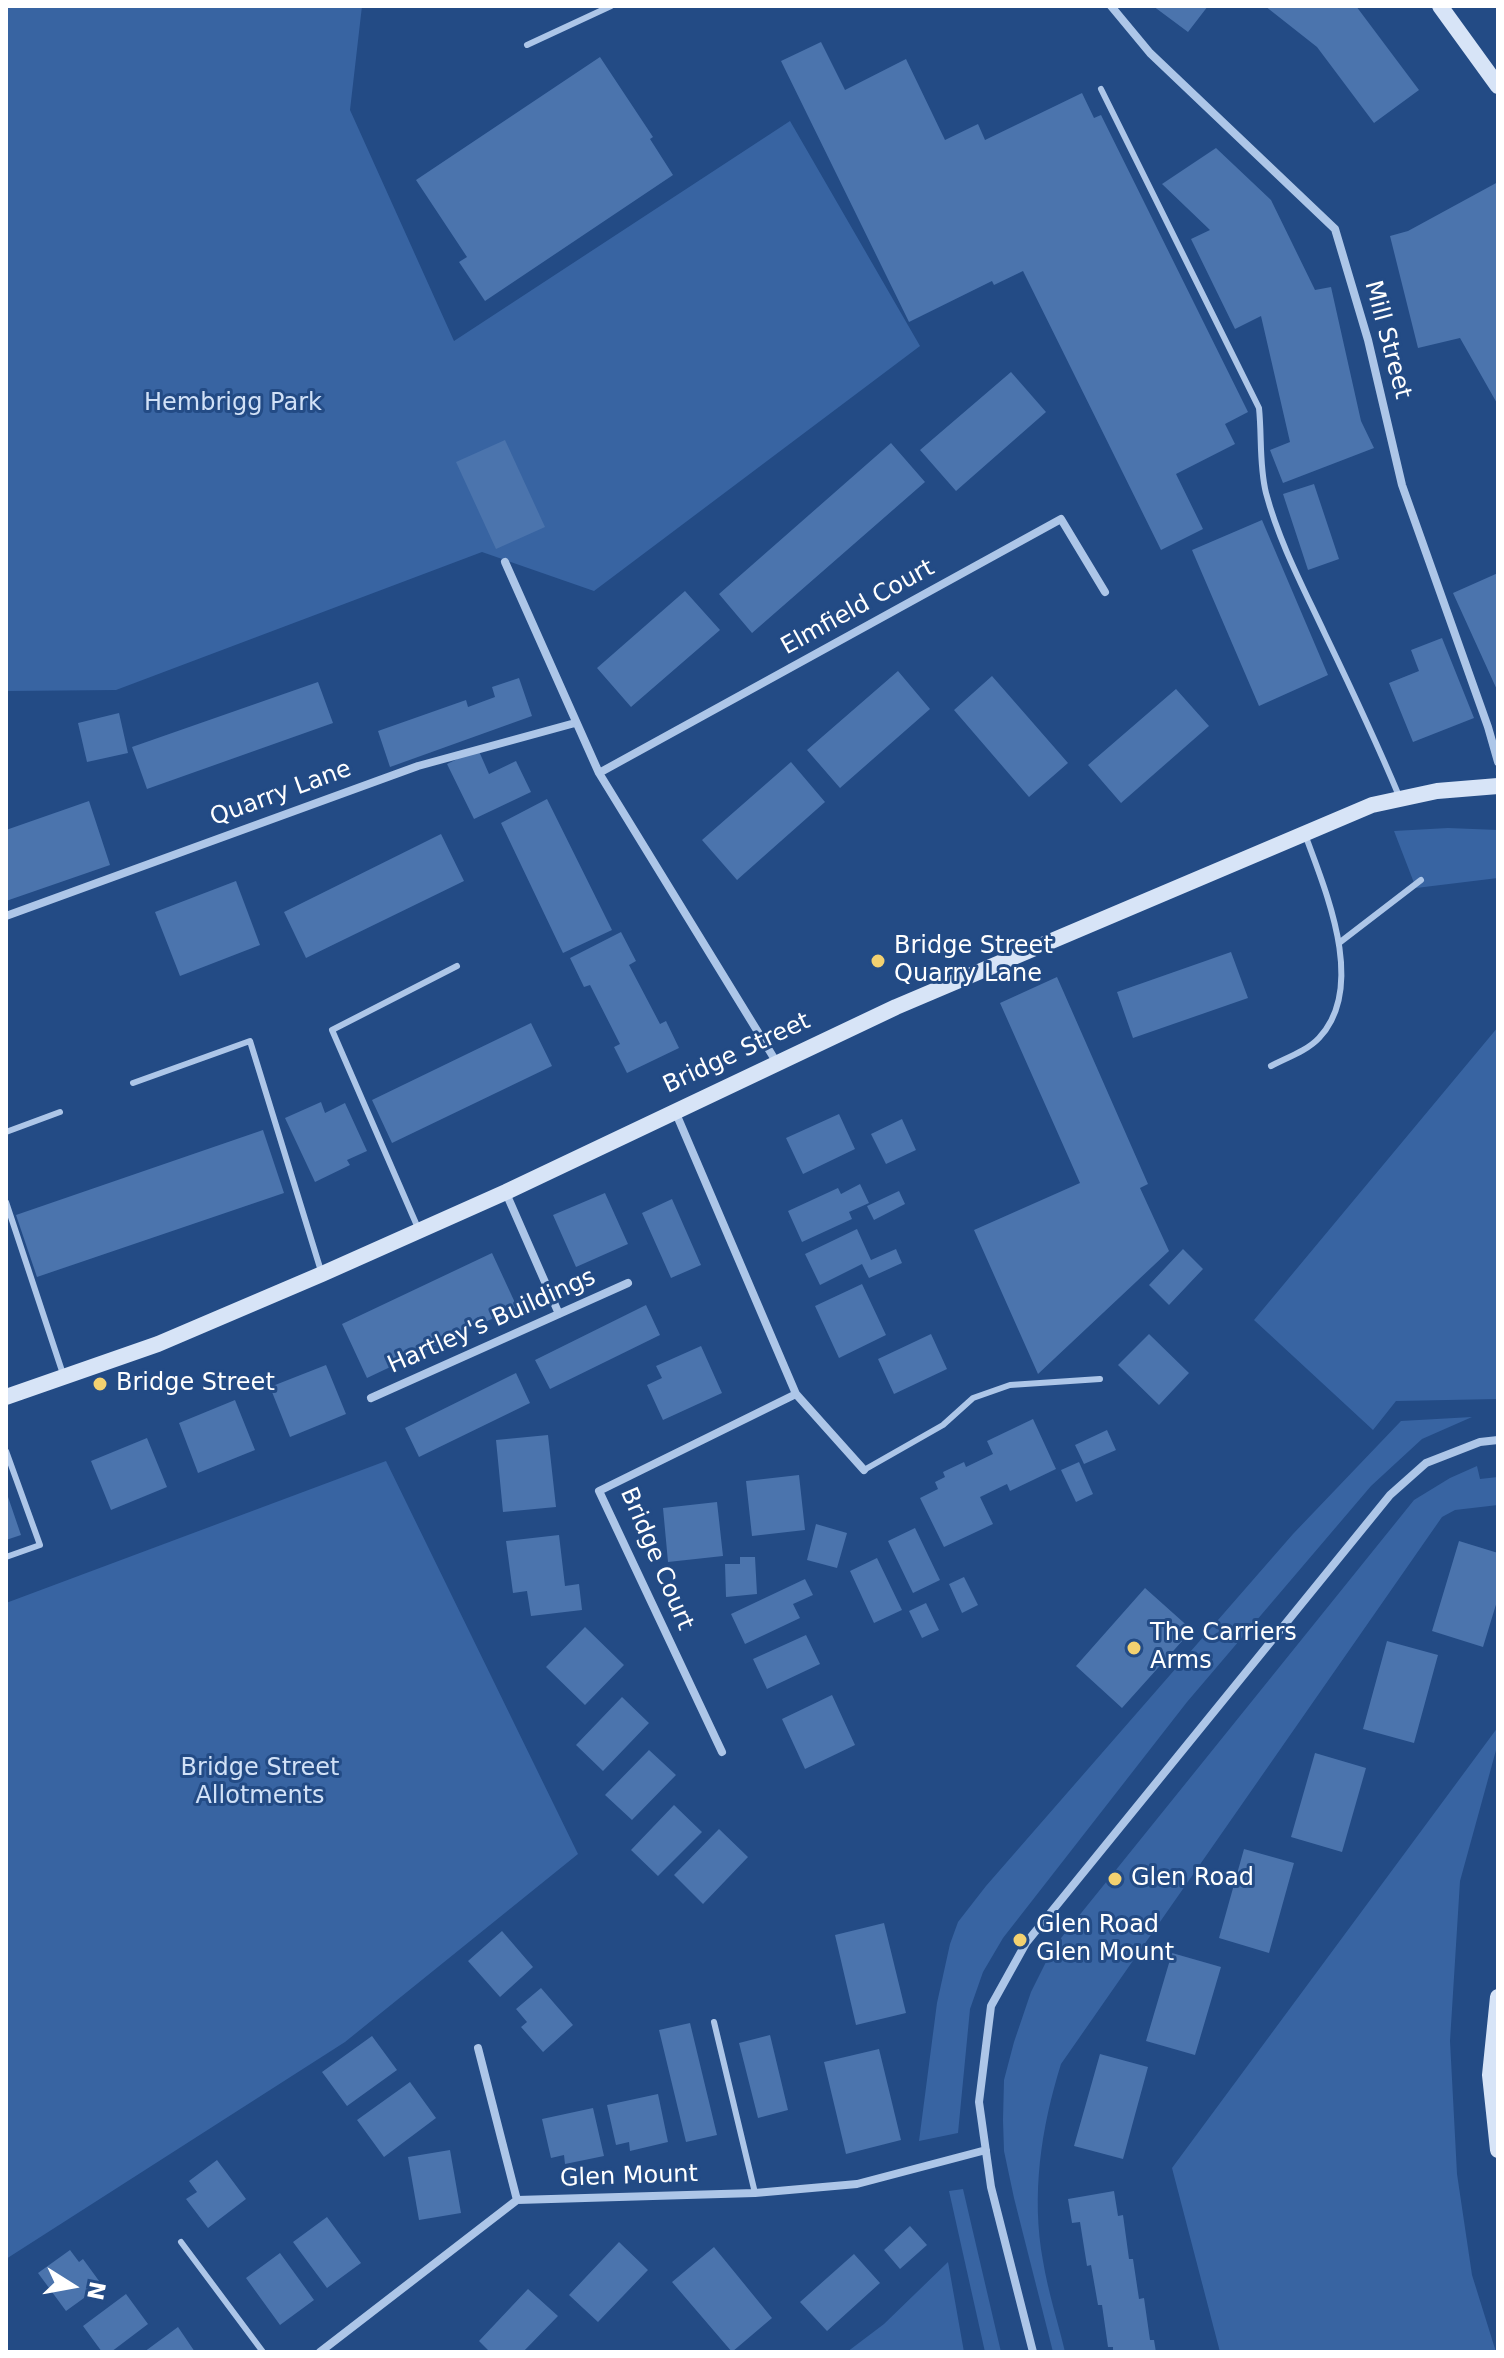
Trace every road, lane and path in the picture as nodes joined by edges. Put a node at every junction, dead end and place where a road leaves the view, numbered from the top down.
1 (611, 6) edge
2 (1111, 6) edge
3 (1440, 6) edge
4 (527, 45) dead end
5 (1498, 86) edge
6 (1101, 89) dead end
7 (505, 562) dead end
8 (1105, 592) dead end
9 (575, 723) junction
10 (1498, 762) edge
11 (599, 773) junction
12 (1498, 786) edge
13 (1401, 799) junction
14 (1304, 834) junction
15 (1421, 880) dead end
16 (6, 916) edge
17 (1339, 943) junction
18 (457, 966) dead end
19 (777, 1063) junction
20 (1271, 1066) dead end
21 (133, 1083) dead end
22 (674, 1110) junction
23 (60, 1112) dead end
24 (6, 1132) edge
25 (506, 1192) junction
26 (6, 1202) edge
27 (420, 1232) junction
28 (322, 1274) junction
29 (628, 1283) dead end
30 (559, 1314) junction
31 (64, 1377) junction
32 (1100, 1379) dead end
33 (796, 1394) junction
34 (6, 1397) edge
35 (371, 1398) dead end
36 (1498, 1440) edge
37 (6, 1451) edge
38 (864, 1470) joint
39 (6, 1557) edge
40 (722, 1752) dead end
41 (1498, 1997) edge
42 (714, 2022) dead end
43 (478, 2048) dead end
44 (986, 2150) junction
45 (1498, 2150) edge
46 (755, 2193) junction
47 (517, 2200) junction
48 (181, 2242) dead end
49 (263, 2352) edge
50 (320, 2352) edge
51 (1033, 2352) edge

1 - 4 lane
2 - 10 street, Mill Street
3 - 5 main road
6 - 13 lane
7 - 9 street
8 - 11 street, Elmfield Court
9 - 11 street
9 - 16 street, Quarry Lane
11 - 19 street
12 - 13 main road, Bridge Street
13 - 14 main road, Bridge Street
14 - 17 lane
14 - 19 main road, Bridge Street
15 - 17 lane
17 - 20 lane
18 - 27 lane
19 - 22 main road, Bridge Street
21 - 28 lane
22 - 25 main road, Bridge Street
22 - 33 street
23 - 24 lane
25 - 27 main road, Bridge Street
25 - 30 street
26 - 31 lane
27 - 28 main road, Bridge Street
28 - 31 main road, Bridge Street
29 - 30 street, Hartley's Buildings
30 - 35 street, Hartley's Buildings
31 - 34 main road, Bridge Street
32 - 38 lane
33 - 38 street
33 - 40 street, Bridge Court
36 - 44 street
37 - 39 lane
41 - 45 main road
42 - 46 lane
43 - 47 street
44 - 46 street, Glen Mount
44 - 51 street
46 - 47 street, Glen Mount
47 - 50 street
48 - 49 lane

